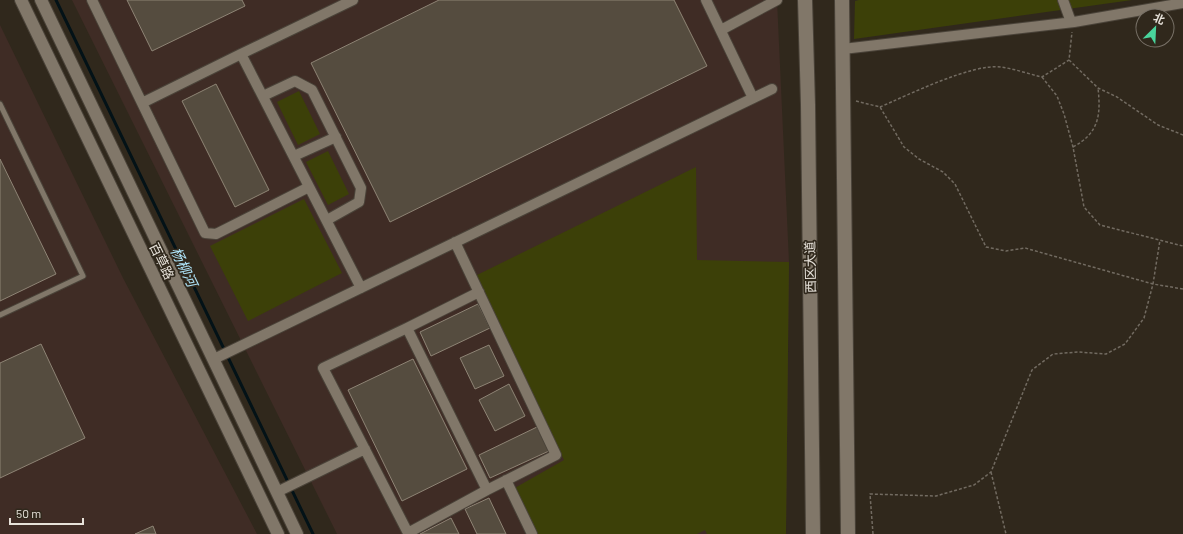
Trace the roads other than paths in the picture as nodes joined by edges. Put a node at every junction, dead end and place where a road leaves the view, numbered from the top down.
1 (21, 0) edge
2 (41, 0) edge
3 (92, 0) edge
4 (353, 0) edge
5 (706, 0) edge
6 (777, 0) edge
7 (805, 0) edge
8 (842, 0) edge
9 (1063, 0) edge
10 (337, 3) edge
11 (1183, 3) edge
12 (1072, 22) junction
13 (720, 30) junction
14 (843, 49) junction
15 (241, 54) junction
16 (772, 89) dead end
17 (263, 96) junction
18 (753, 98) junction
19 (142, 103) junction
20 (0, 104) edge
21 (336, 137) junction
22 (294, 156) junction
23 (309, 187) junction
24 (327, 220) junction
25 (455, 242) junction
26 (361, 288) junction
27 (479, 292) junction
28 (0, 315) edge
29 (407, 328) junction
30 (221, 355) junction
31 (365, 449) junction
32 (506, 480) junction
33 (285, 488) junction
34 (487, 490) junction
35 (278, 534) edge
36 (297, 534) edge
37 (532, 534) edge
38 (813, 534) edge
39 (848, 534) edge

1 - 35 street, 百草路
2 - 30 street, 百草路
3 - 19 street
4 - 10 street
5 - 13 street
6 - 13 street
7 - 38 main road, 西区大道
8 - 14 main road
9 - 12 street
10 - 15 street
11 - 12 street
12 - 14 street
13 - 18 street
14 - 39 main road
15 - 17 street
15 - 19 street
16 - 18 street
17 - 21 street
17 - 22 street
18 - 25 street
19 - 23 street
20 - 28 lane
21 - 22 street
21 - 24 street
22 - 23 street
23 - 24 street
24 - 26 street
25 - 26 street
25 - 27 street
26 - 30 street
27 - 29 street
27 - 32 street
29 - 31 street
29 - 34 street
30 - 33 street, 百草路
31 - 33 street
31 - 34 street
32 - 34 street
32 - 37 street
33 - 36 street, 百草路

